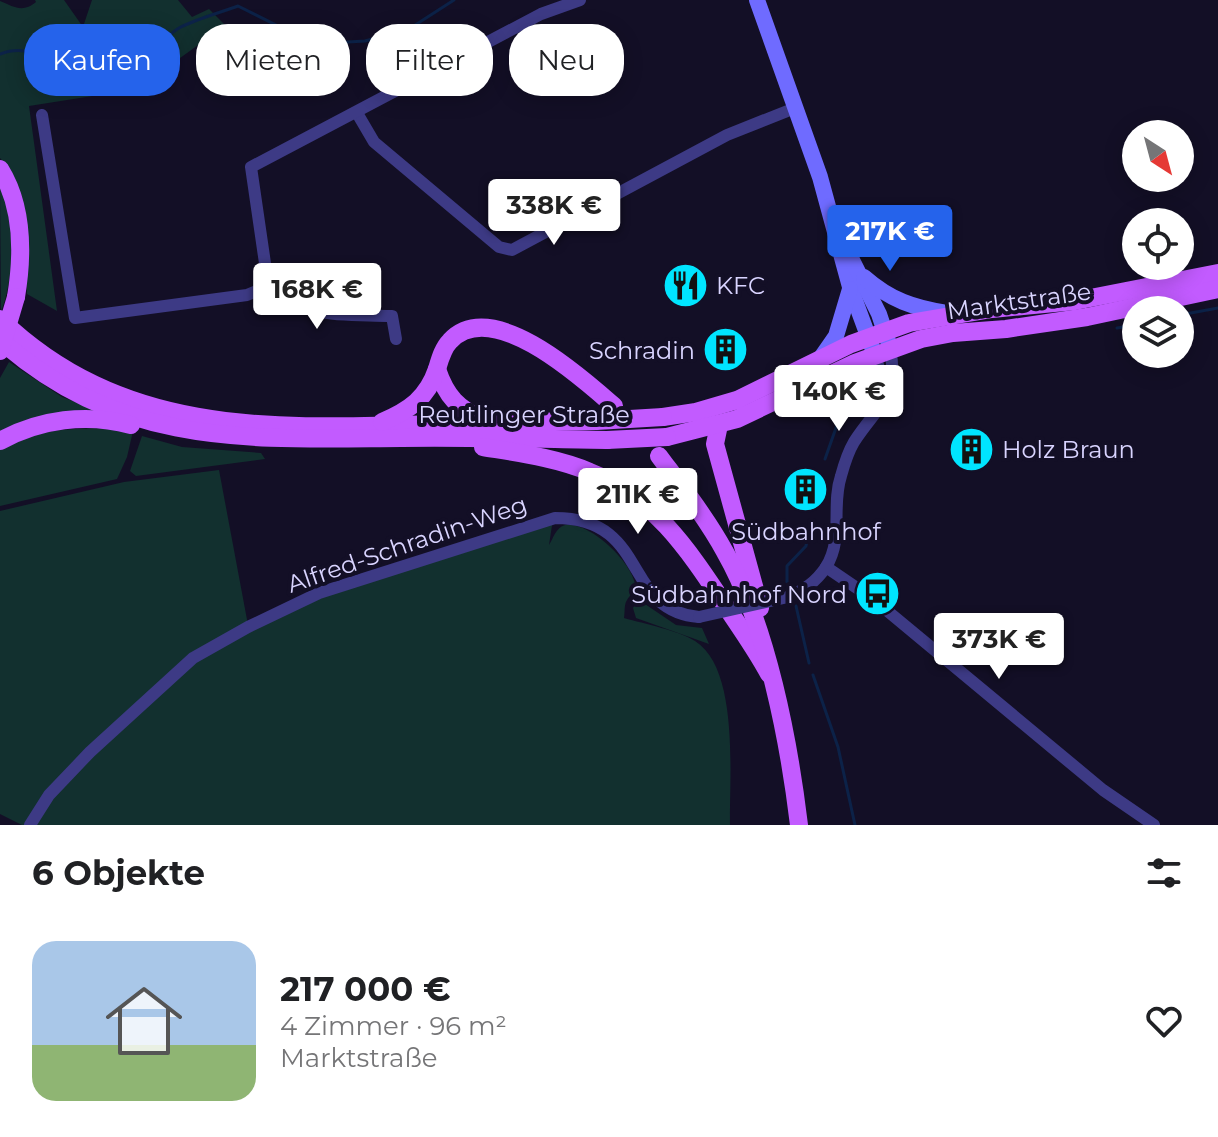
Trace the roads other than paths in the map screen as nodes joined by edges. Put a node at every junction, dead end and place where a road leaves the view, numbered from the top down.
1 (580, 0) edge
2 (757, 0) edge
3 (795, 108) junction
4 (357, 113) junction
5 (42, 115) dead end
6 (2, 174) edge
7 (835, 226) junction
8 (856, 269) junction
9 (1218, 273) edge
10 (850, 287) junction
11 (264, 288) junction
12 (1218, 289) edge
13 (953, 314) junction
14 (0, 319) edge
15 (396, 339) dead end
16 (0, 340) edge
17 (880, 343) junction
18 (0, 351) edge
19 (820, 359) junction
20 (437, 369) junction
21 (614, 406) dead end
22 (162, 419) junction
23 (490, 422) junction
24 (372, 426) junction
25 (717, 435) junction
26 (429, 437) junction
27 (0, 441) edge
28 (659, 456) dead end
29 (698, 513) junction
30 (826, 567) junction
31 (749, 638) junction
32 (769, 674) junction
33 (30, 825) edge
34 (799, 825) edge
35 (1154, 825) edge

1 - 4 street
2 - 3 main road
3 - 4 street
3 - 7 main road
4 - 11 street
5 - 11 street
6 - 18 main road, bridge
7 - 8 main road
7 - 10 main road
8 - 13 main road
8 - 17 main road
9 - 13 main road, Marktstraße
10 - 17 main road
10 - 19 main road
11 - 15 street
12 - 17 main road, Marktstraße
13 - 17 main road, Marktstraße
14 - 22 main road
16 - 22 main road
17 - 19 main road, Reutlinger Straße
17 - 25 main road, Reutlinger Straße
17 - 30 street
19 - 23 main road, Reutlinger Straße, bridge
20 - 21 main road
20 - 23 main road
20 - 24 main road
22 - 24 main road, Reutlinger Straße
22 - 26 main road, Reutlinger Straße
22 - 27 main road
23 - 24 main road, Reutlinger Straße
25 - 26 main road, Reutlinger Straße, bridge
25 - 32 main road
26 - 31 main road
28 - 29 main road
29 - 31 main road
29 - 32 main road
30 - 33 street, Alfred-Schradin-Weg, bridge
30 - 35 street
31 - 32 main road
32 - 34 main road

